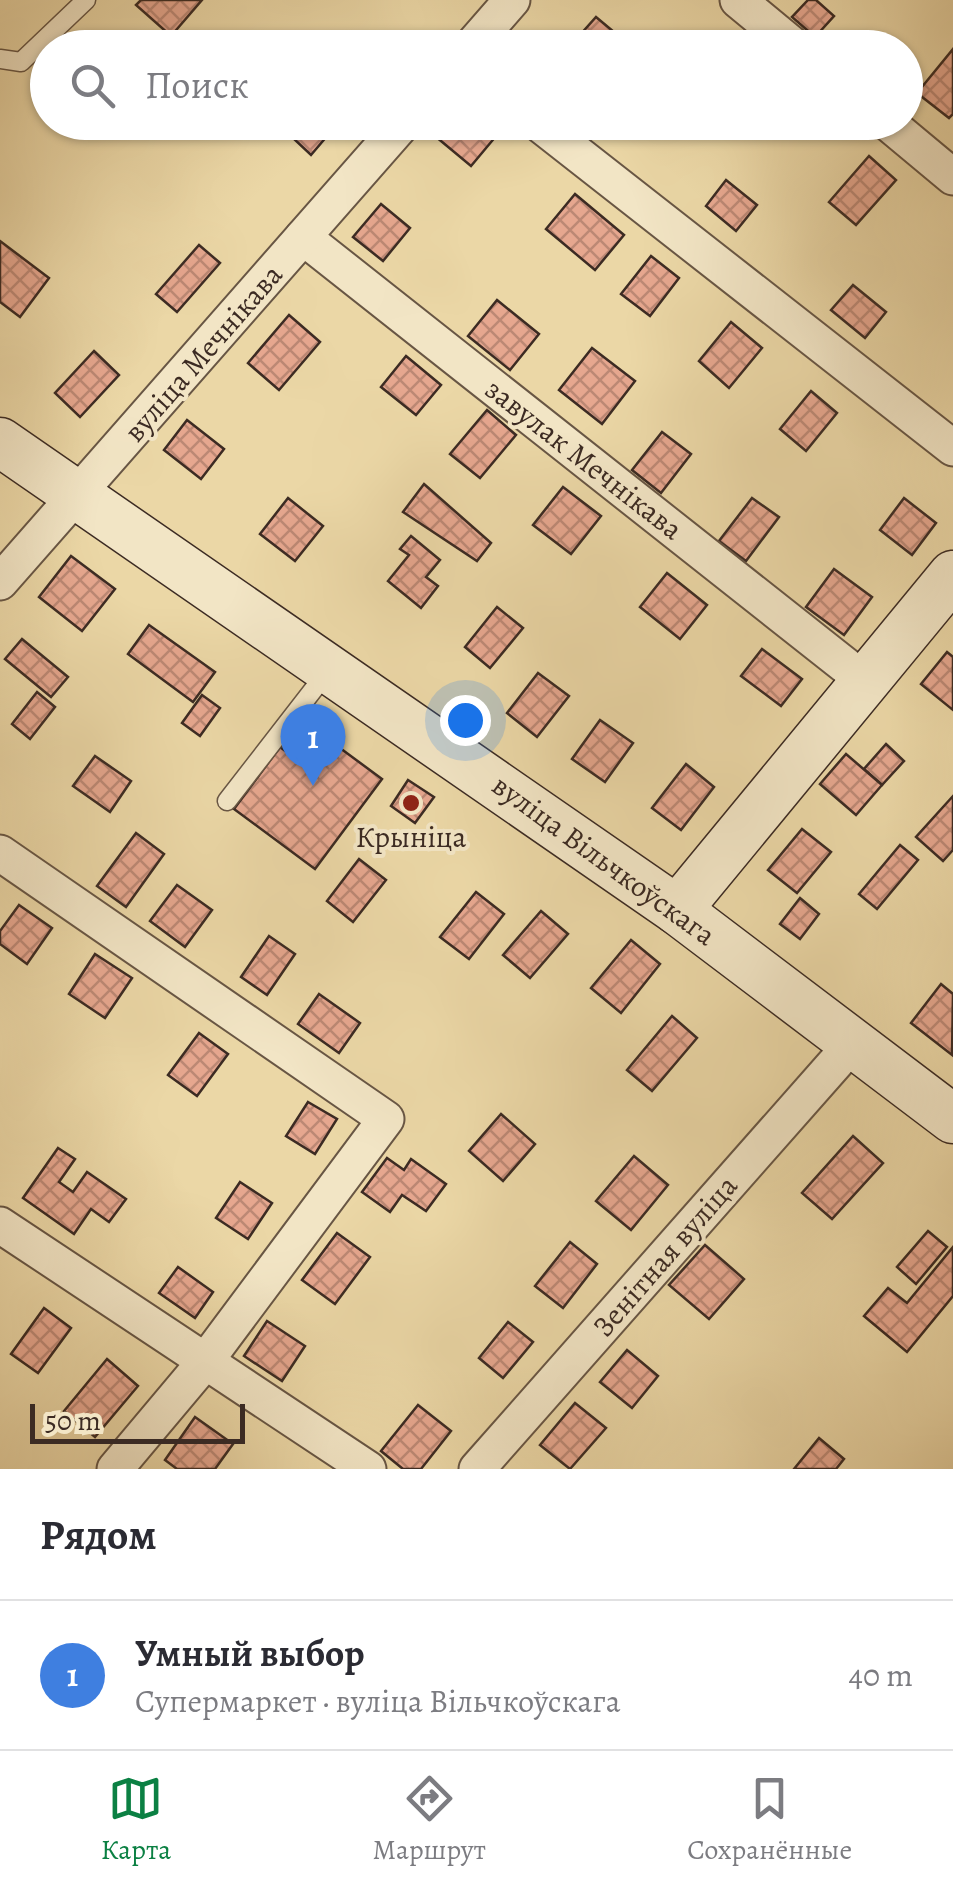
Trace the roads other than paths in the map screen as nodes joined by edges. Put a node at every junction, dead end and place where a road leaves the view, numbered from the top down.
1 (86, 0) edge
2 (512, 0) edge
3 (738, 0) edge
4 (55, 30) edge
5 (486, 30) edge
6 (774, 30) edge
7 (30, 53) edge
8 (0, 59) edge
9 (388, 140) edge
10 (559, 140) edge
11 (909, 140) edge
12 (953, 176) edge
13 (303, 237) junction
14 (0, 442) edge
15 (953, 448) edge
16 (78, 496) junction
17 (953, 575) edge
18 (0, 582) edge
19 (330, 668) junction
20 (864, 681) junction
21 (227, 800) dead end
22 (0, 853) edge
23 (677, 910) junction
24 (853, 1042) junction
25 (950, 1112) edge
26 (0, 1225) edge
27 (204, 1363) junction
28 (115, 1469) edge
29 (368, 1469) edge
30 (477, 1469) edge

1 - 4 lane
2 - 5 street
3 - 6 street
7 - 8 lane
9 - 13 street, вуліца Мечнікава
10 - 15 street
11 - 12 street
13 - 16 street, вуліца Мечнікава
13 - 20 street, завулак Мечнікава
14 - 16 main road, вуліца Вільчкоўскага
16 - 18 street, вуліца Мечнікава
16 - 19 main road, вуліца Вільчкоўскага
17 - 20 main road
19 - 21 lane
19 - 23 main road, вуліца Вільчкоўскага
20 - 23 main road
22 - 27 street
23 - 24 main road, вуліца Вільчкоўскага
24 - 25 main road, вуліца Вільчкоўскага
24 - 30 street, Зенітная вуліца
26 - 27 street
27 - 28 street
27 - 29 street

